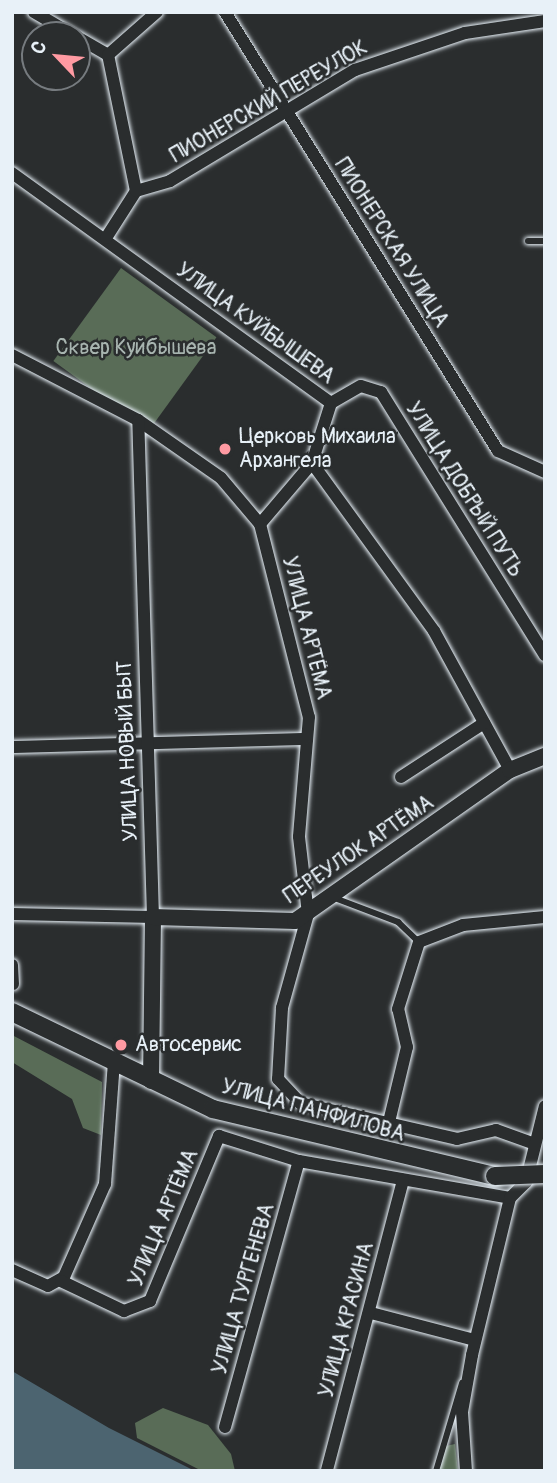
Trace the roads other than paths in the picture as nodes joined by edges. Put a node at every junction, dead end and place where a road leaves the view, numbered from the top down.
1 (34, 12) edge
2 (157, 12) edge
3 (225, 12) edge
4 (49, 21) edge
5 (545, 21) edge
6 (91, 45) edge
7 (108, 55) junction
8 (286, 111) junction
9 (12, 173) edge
10 (136, 191) junction
11 (106, 238) junction
12 (528, 241) dead end
13 (545, 241) edge
14 (12, 355) edge
15 (331, 403) junction
16 (138, 420) junction
17 (312, 463) junction
18 (545, 472) edge
19 (260, 524) junction
20 (545, 655) edge
21 (484, 723) junction
22 (305, 739) junction
23 (149, 745) junction
24 (12, 747) edge
25 (545, 756) edge
26 (510, 770) junction
27 (401, 777) dead end
28 (332, 897) junction
29 (12, 914) edge
30 (308, 914) junction
31 (545, 917) edge
32 (153, 918) junction
33 (419, 942) junction
34 (12, 965) edge
35 (13, 984) edge
36 (12, 1012) edge
37 (114, 1062) junction
38 (151, 1081) junction
39 (545, 1106) edge
40 (390, 1122) junction
41 (536, 1144) junction
42 (299, 1161) junction
43 (545, 1174) edge
44 (403, 1180) junction
45 (510, 1198) junction
46 (12, 1270) edge
47 (61, 1281) junction
48 (371, 1313) junction
49 (475, 1340) junction
50 (471, 1355) junction
51 (225, 1427) dead end
52 (327, 1470) edge
53 (436, 1471) edge
54 (466, 1471) edge

1 - 4 street
2 - 7 street
3 - 8 street, ПИОНЕРСКАЯ УЛИЦА
5 - 8 street, ПИОНЕРСКИЙ ПЕРЕУЛОК
6 - 7 street
7 - 10 street
8 - 10 street, ПИОНЕРСКИЙ ПЕРЕУЛОК
8 - 18 street, ПИОНЕРСКАЯ УЛИЦА
9 - 11 street, УЛИЦА КУЙБЫШЕВА
10 - 11 street
11 - 15 street, УЛИЦА КУЙБЫШЕВА
12 - 13 lane
14 - 16 street
15 - 17 street, УЛИЦА КУЙБЫШЕВА
15 - 20 street, УЛИЦА ДОБРЫЙ ПУТЬ
16 - 19 street
16 - 23 street, УЛИЦА НОВЫЙ БЫТ
17 - 19 street
17 - 21 street
19 - 22 street, УЛИЦА АРТЁМА
21 - 26 street
21 - 27 street
22 - 23 street
22 - 30 street, УЛИЦА АРТЁМА
23 - 24 street
23 - 32 street, УЛИЦА НОВЫЙ БЫТ
25 - 26 street, ПЕРЕУЛОК АРТЁМА
26 - 28 street, ПЕРЕУЛОК АРТЁМА
28 - 30 street, ПЕРЕУЛОК АРТЁМА
28 - 33 lane
29 - 32 street, ПЕРЕУЛОК АРТЁМА
30 - 32 street, ПЕРЕУЛОК АРТЁМА
30 - 40 street, УЛИЦА АРТЁМА
31 - 33 street
32 - 38 street, УЛИЦА НОВЫЙ БЫТ
33 - 40 street
34 - 35 street
36 - 37 main road, УЛИЦА ПАНФИЛОВА
37 - 38 main road, УЛИЦА ПАНФИЛОВА
37 - 47 street
38 - 43 main road, УЛИЦА ПАНФИЛОВА, bridge
39 - 41 street
40 - 41 street
41 - 45 street
42 - 44 street
42 - 47 street, УЛИЦА АРТЁМА
42 - 51 street, УЛИЦА ТУРГЕНЕВА
44 - 45 street
44 - 48 street, УЛИЦА КРАСИНА
45 - 49 street
46 - 47 street, УЛИЦА АРТЁМА
48 - 49 street
48 - 52 street, УЛИЦА КРАСИНА
49 - 50 street
50 - 53 lane
50 - 54 street

